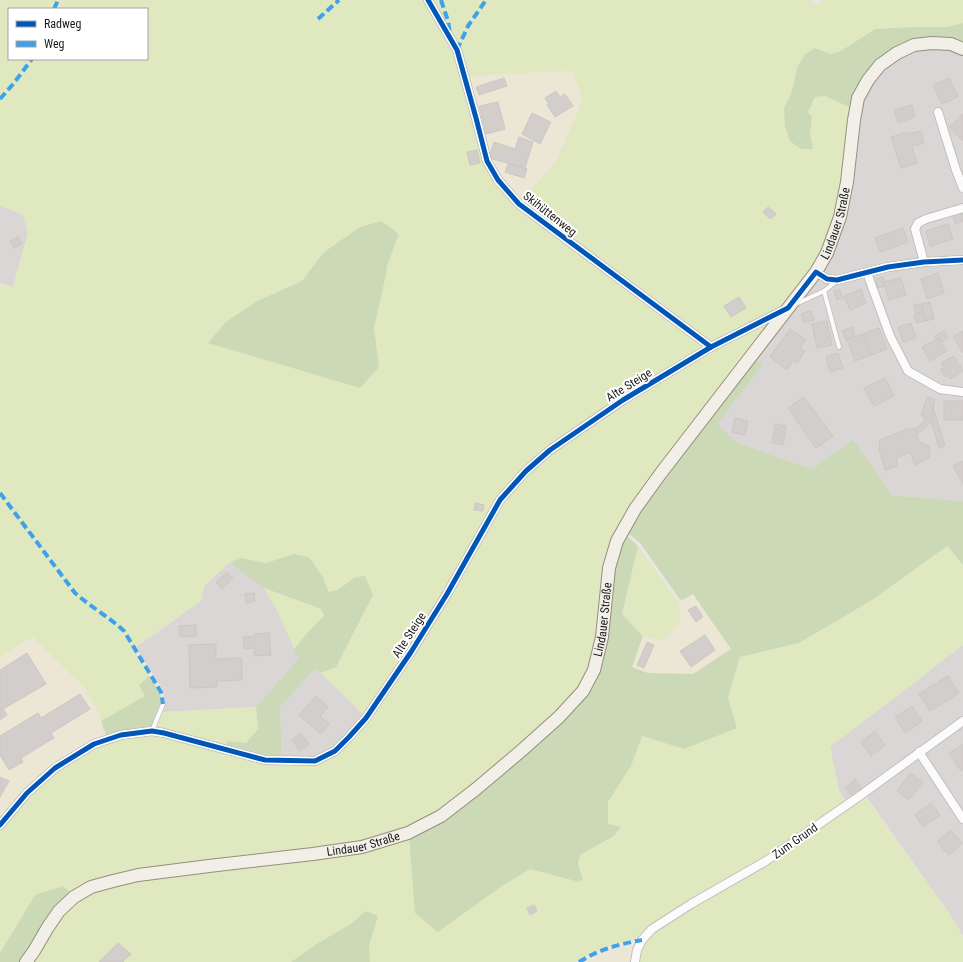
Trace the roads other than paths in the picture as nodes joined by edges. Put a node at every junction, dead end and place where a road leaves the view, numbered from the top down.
1 (428, 0) edge
2 (963, 49) edge
3 (938, 112) dead end
4 (963, 188) edge
5 (963, 208) edge
6 (963, 260) edge
7 (924, 262) junction
8 (816, 272) junction
9 (867, 273) junction
10 (837, 280) junction
11 (824, 291) junction
12 (788, 308) junction
13 (711, 347) junction
14 (839, 347) dead end
15 (963, 392) edge
16 (163, 704) dead end
17 (963, 721) edge
18 (152, 731) junction
19 (919, 752) junction
20 (963, 819) edge
21 (0, 825) edge
22 (26, 962) edge
23 (635, 962) edge

1 - 13 street, Skihüttenweg
2 - 8 main road, Lindauer Straße
3 - 4 street
5 - 7 street
6 - 7 street
7 - 9 street
8 - 10 street
8 - 12 main road, Lindauer Straße
9 - 10 street
9 - 15 street
10 - 11 lane
11 - 12 lane
11 - 14 lane
12 - 13 street, Alte Steige
12 - 22 main road, Lindauer Straße
13 - 18 street, Alte Steige
16 - 18 lane
17 - 19 street, Zum Grund
18 - 21 street, Alte Steige
19 - 20 street
19 - 23 street, Zum Grund

